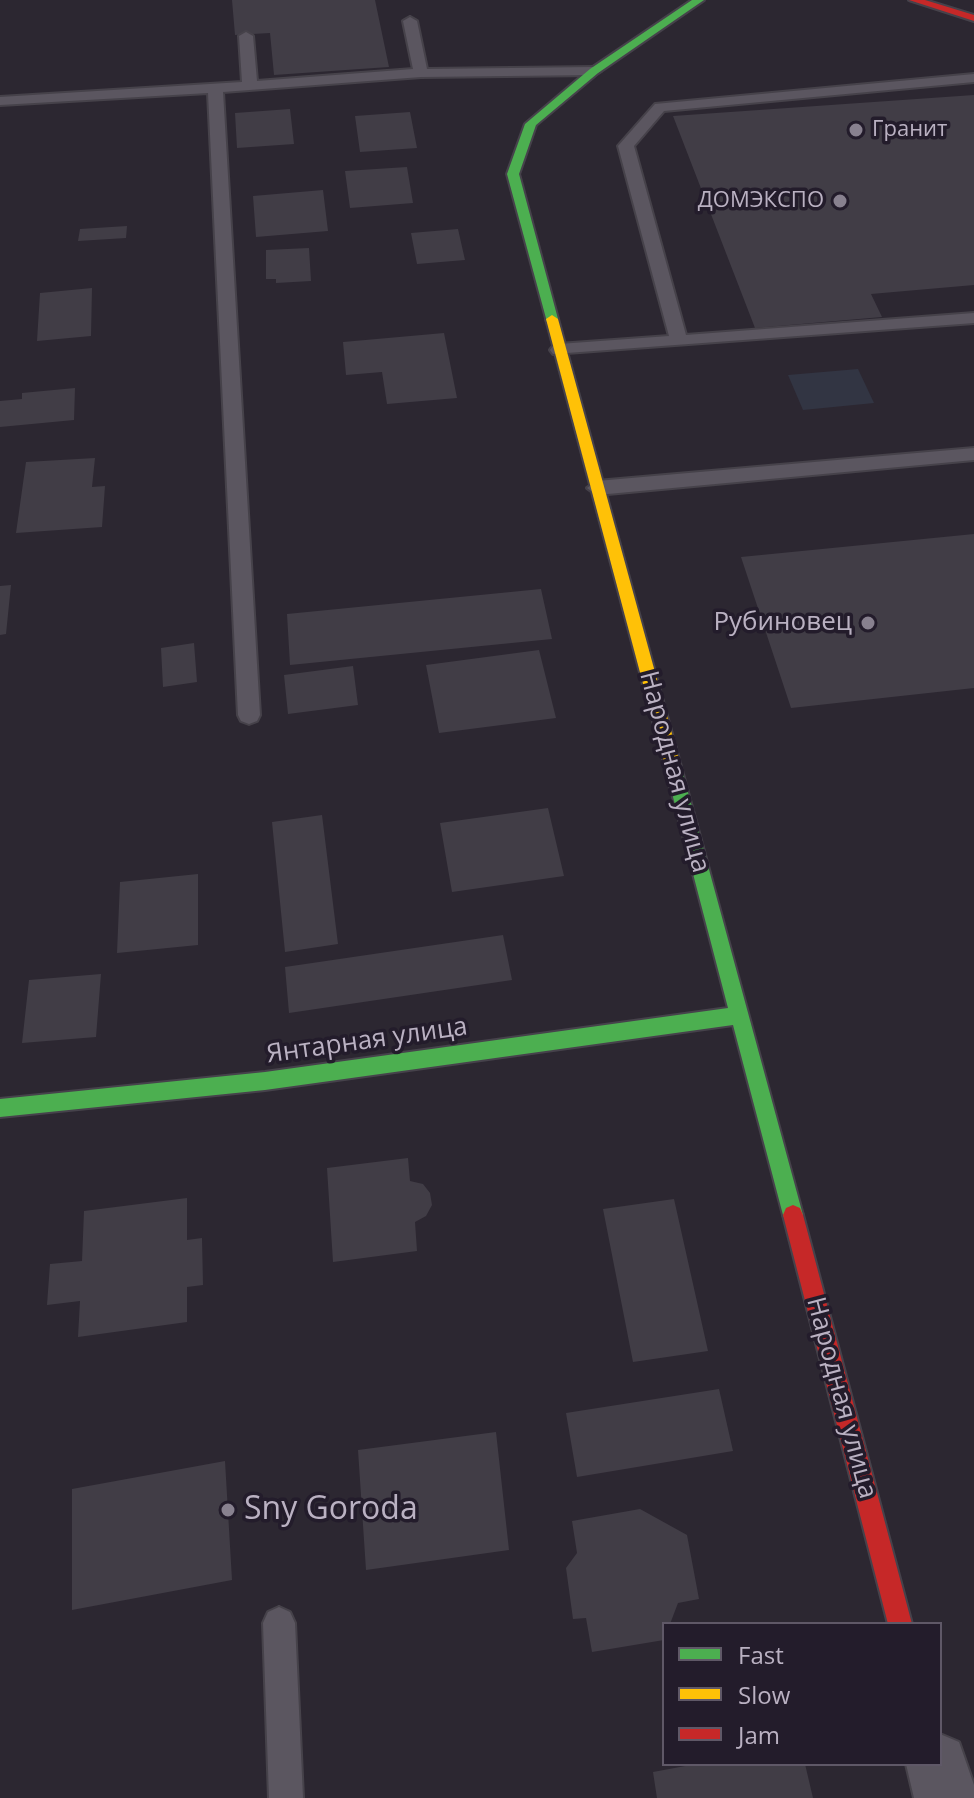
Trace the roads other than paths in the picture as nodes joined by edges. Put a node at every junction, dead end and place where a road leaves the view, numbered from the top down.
1 (699, 0) edge
2 (914, 0) edge
3 (974, 18) edge
4 (410, 21) dead end
5 (246, 36) dead end
6 (594, 71) junction
7 (421, 73) junction
8 (974, 78) edge
9 (250, 86) junction
10 (215, 88) junction
11 (0, 101) edge
12 (974, 318) edge
13 (679, 341) junction
14 (559, 350) junction
15 (974, 454) edge
16 (597, 488) junction
17 (249, 715) dead end
18 (740, 1015) junction
19 (0, 1108) edge
20 (899, 1622) edge
21 (279, 1623) dead end
22 (938, 1766) edge
23 (286, 1798) edge
24 (946, 1798) edge

1 - 6 street, Народная улица
2 - 3 street
4 - 7 lane
5 - 9 lane
6 - 7 lane
6 - 14 street, Народная улица
7 - 9 lane
8 - 13 lane
9 - 10 lane
10 - 11 lane
10 - 17 lane
12 - 13 lane
13 - 14 lane
14 - 16 street, Народная улица
15 - 16 lane
16 - 18 street, Народная улица
18 - 19 street, Янтарная улица
18 - 20 street, Народная улица
21 - 23 lane
22 - 24 street

